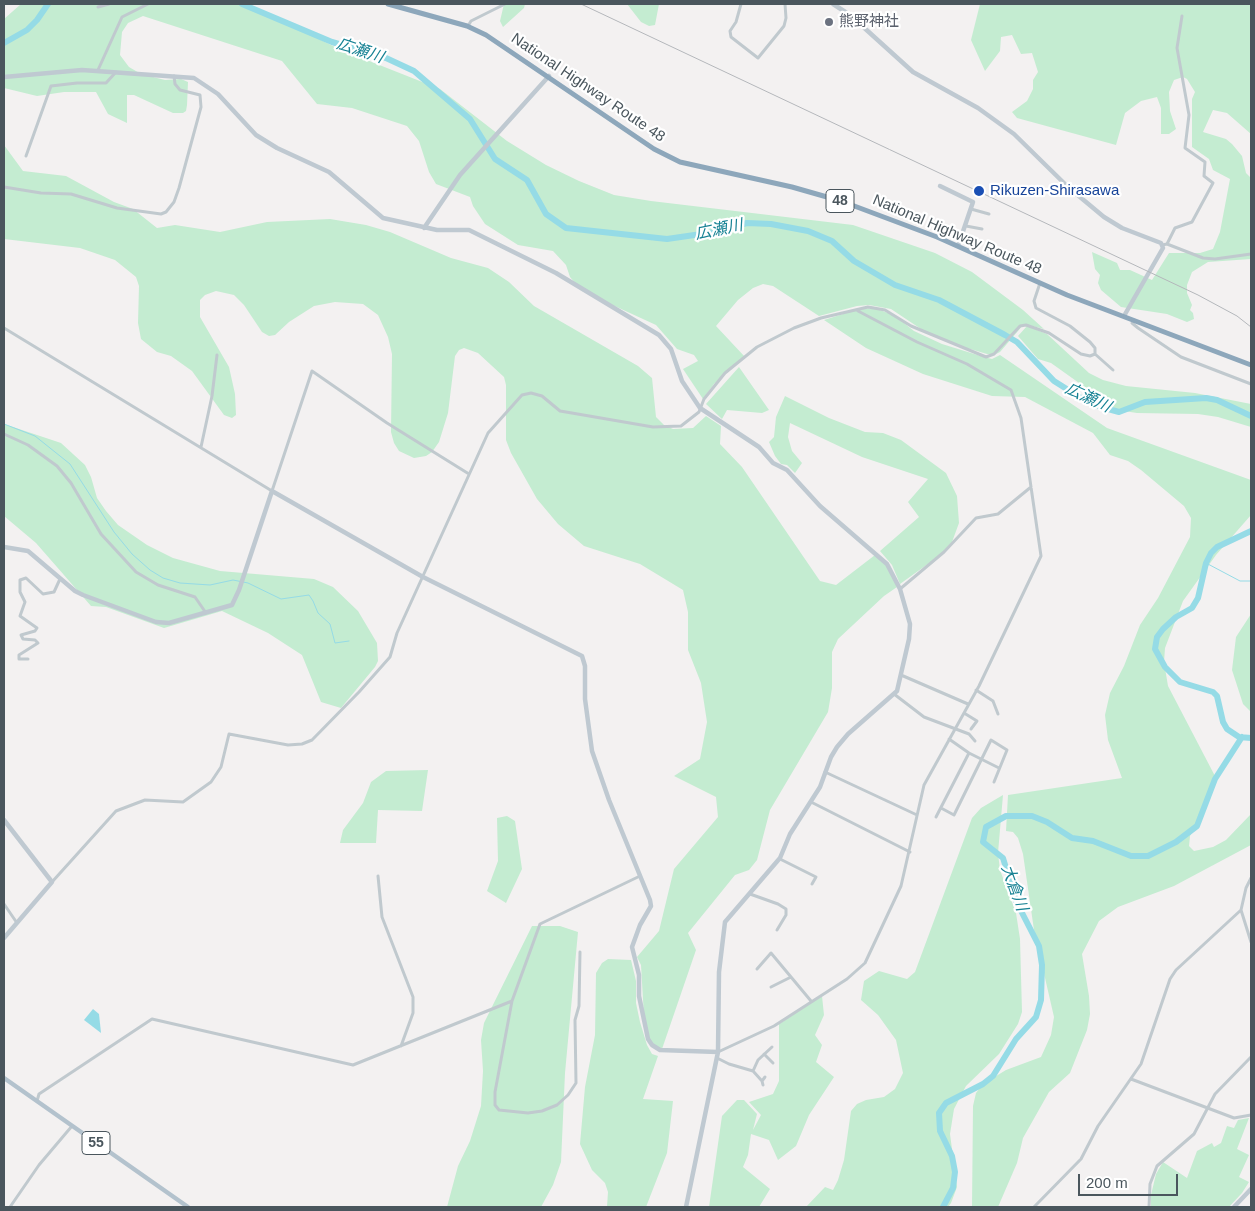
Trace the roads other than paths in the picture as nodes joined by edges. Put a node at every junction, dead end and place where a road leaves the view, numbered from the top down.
1 (109, 4) edge
2 (148, 4) edge
3 (388, 4) edge
4 (505, 4) edge
5 (741, 4) edge
6 (785, 4) edge
7 (833, 4) edge
8 (98, 7) dead end
9 (1182, 16) dead end
10 (468, 26) junction
11 (98, 70) junction
12 (116, 72) junction
13 (4, 76) edge
14 (174, 76) junction
15 (549, 76) junction
16 (26, 156) dead end
17 (940, 186) dead end
18 (4, 187) edge
19 (971, 209) junction
20 (989, 214) dead end
21 (966, 226) junction
22 (424, 228) junction
23 (982, 229) dead end
24 (1165, 244) junction
25 (958, 246) junction
26 (1251, 254) edge
27 (1040, 283) junction
28 (858, 311) junction
29 (1124, 316) junction
30 (1134, 320) junction
31 (4, 328) edge
32 (1095, 354) junction
33 (217, 355) dead end
34 (1251, 365) edge
35 (1113, 370) dead end
36 (1251, 384) edge
37 (700, 408) junction
38 (4, 434) edge
39 (201, 447) junction
40 (470, 474) junction
41 (1031, 487) junction
42 (272, 491) junction
43 (4, 547) edge
44 (423, 577) junction
45 (60, 579) junction
46 (900, 589) junction
47 (206, 613) junction
48 (28, 659) dead end
49 (901, 675) junction
50 (976, 690) junction
51 (894, 694) junction
52 (968, 704) junction
53 (964, 713) junction
54 (998, 714) dead end
55 (955, 729) junction
56 (971, 729) dead end
57 (949, 739) junction
58 (975, 741) dead end
59 (969, 753) junction
60 (982, 759) junction
61 (999, 768) junction
62 (825, 772) junction
63 (994, 782) dead end
64 (811, 802) junction
65 (941, 808) junction
66 (917, 815) junction
67 (936, 817) dead end
68 (4, 820) edge
69 (910, 852) junction
70 (780, 859) junction
71 (378, 876) dead end
72 (641, 876) junction
73 (1251, 878) edge
74 (52, 882) junction
75 (812, 884) dead end
76 (750, 894) junction
77 (4, 904) edge
78 (1241, 910) junction
79 (18, 923) junction
80 (777, 930) dead end
81 (4, 938) edge
82 (1251, 942) edge
83 (580, 952) dead end
84 (757, 969) dead end
85 (791, 977) junction
86 (771, 987) dead end
87 (512, 1001) junction
88 (811, 1001) junction
89 (401, 1046) junction
90 (772, 1047) dead end
91 (764, 1054) junction
92 (718, 1055) junction
93 (1251, 1057) edge
94 (773, 1063) dead end
95 (728, 1064) junction
96 (732, 1071) dead end
97 (753, 1071) junction
98 (765, 1077) dead end
99 (4, 1078) edge
100 (1131, 1079) junction
101 (37, 1100) junction
102 (1208, 1108) junction
103 (1251, 1115) edge
104 (72, 1126) junction
105 (1251, 1189) edge
106 (10, 1207) edge
107 (188, 1207) edge
108 (686, 1207) edge
109 (1034, 1207) edge
110 (1149, 1207) edge
111 (1234, 1207) edge

1 - 8 street
2 - 11 street
3 - 10 highway, National Highway Route 48 / 48
4 - 10 street
5 - 6 street
7 - 24 street
9 - 24 street
10 - 15 highway, National Highway Route 48 / 48
11 - 12 street
11 - 13 street
12 - 14 street
12 - 16 street
14 - 18 street
14 - 22 street
15 - 22 street
15 - 25 highway, National Highway Route 48 / 48
17 - 19 street
19 - 20 street
19 - 21 street
21 - 23 street
21 - 25 street
22 - 37 street
24 - 26 street
24 - 29 street
25 - 27 highway, National Highway Route 48 / 48
27 - 29 highway, National Highway Route 48 / 48
27 - 32 street
28 - 32 street
28 - 37 street
28 - 41 street
29 - 30 highway, National Highway Route 48 / 48
30 - 34 highway, National Highway Route 48 / 48
30 - 36 street
31 - 39 street
32 - 35 street
33 - 39 street
37 - 40 street
37 - 46 street
38 - 47 street
39 - 42 street
40 - 42 street
40 - 44 street
41 - 46 street
41 - 50 street
42 - 44 street
42 - 47 street
43 - 45 street
44 - 72 street
44 - 74 street
45 - 47 street
45 - 48 street
46 - 49 street
49 - 51 street
49 - 52 street
50 - 52 street
50 - 54 street
51 - 55 street
51 - 62 street
52 - 53 street
53 - 55 street
53 - 56 street
55 - 57 street
55 - 58 street
57 - 59 street
57 - 66 street
59 - 60 street
59 - 65 street
60 - 61 street
60 - 61 street
60 - 65 street
61 - 63 street
62 - 64 street
62 - 66 street
64 - 69 street
64 - 70 street
65 - 67 street
66 - 69 street
68 - 74 street
69 - 88 street
70 - 75 street
70 - 76 street
71 - 89 street
72 - 87 street
72 - 92 street
73 - 78 street
74 - 79 street
76 - 80 street
76 - 92 street
77 - 79 street
78 - 82 street
78 - 100 street
79 - 81 street
83 - 87 street
84 - 85 street
85 - 86 street
85 - 88 street
87 - 89 street
88 - 92 street
89 - 101 street
90 - 91 street
91 - 94 street
91 - 97 street
92 - 95 street
92 - 108 street
93 - 102 street
95 - 96 street
95 - 97 street
97 - 98 street
99 - 101 main road, 55
100 - 102 street
100 - 109 street
101 - 104 main road, 55
102 - 103 street
102 - 110 street
104 - 106 street
104 - 107 main road, 55
105 - 111 street

